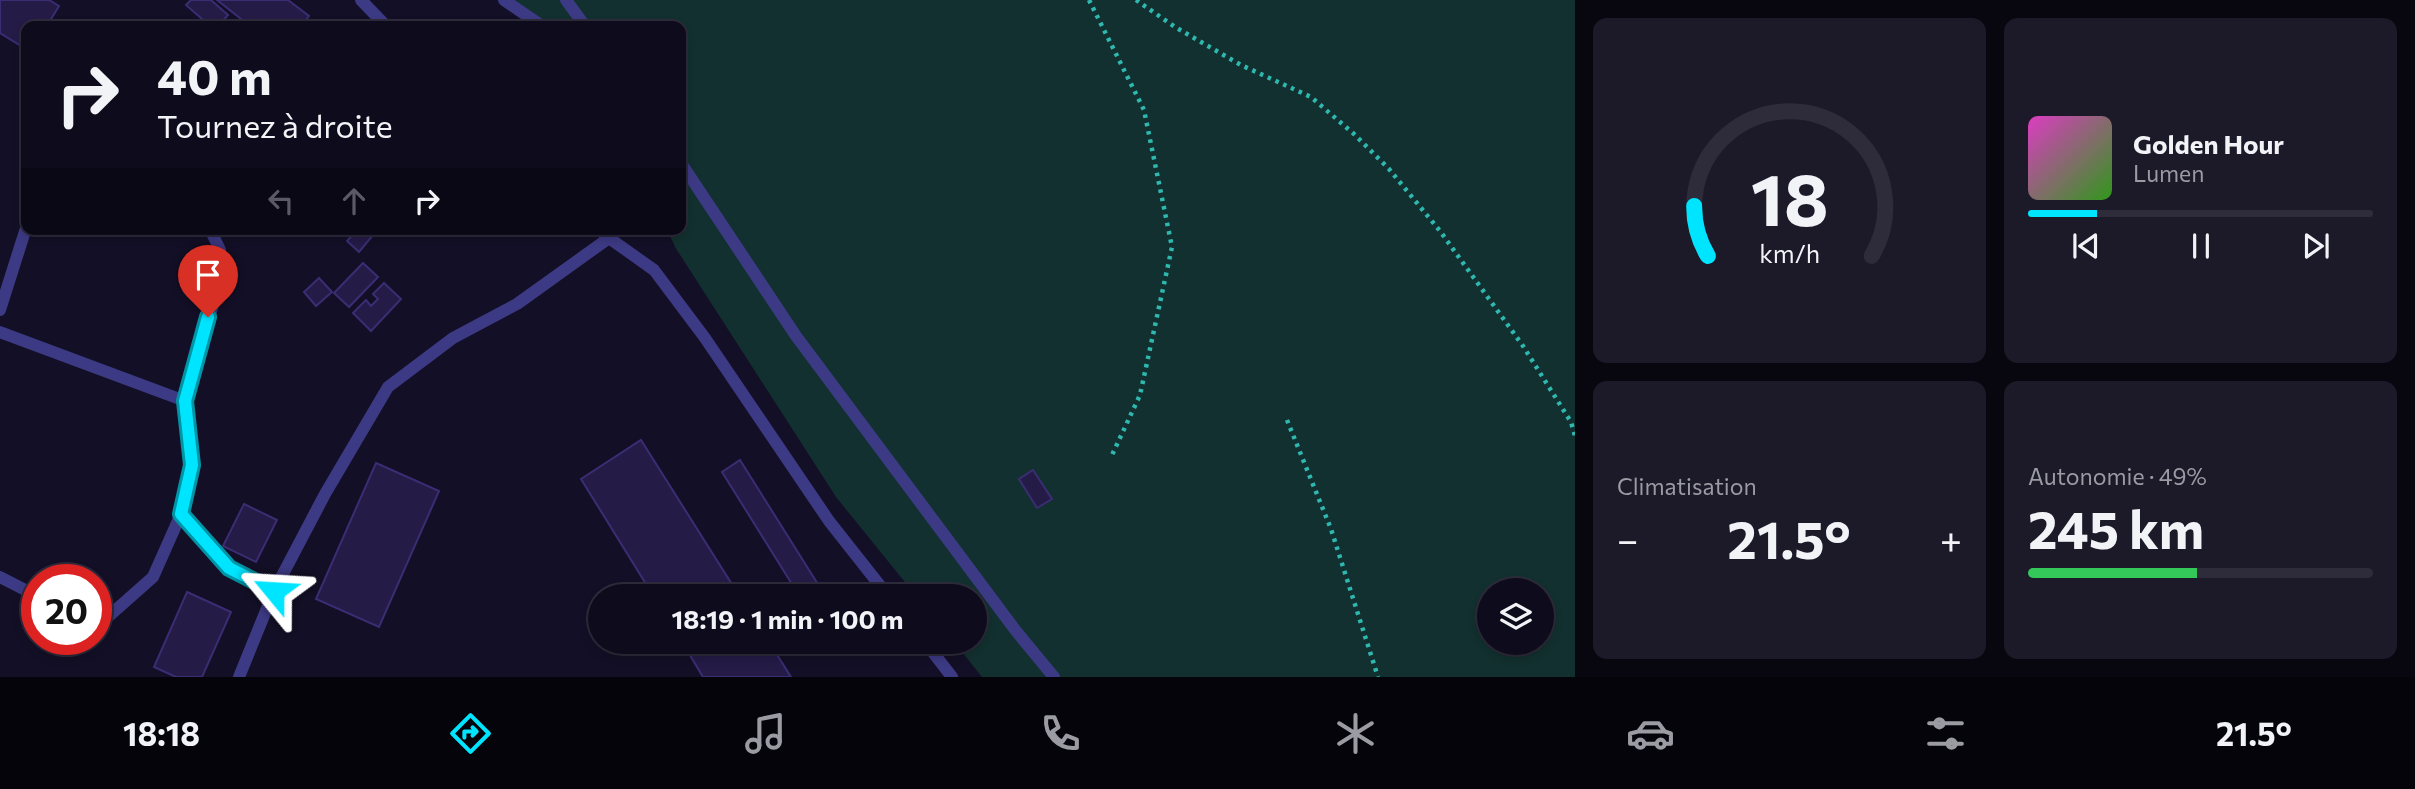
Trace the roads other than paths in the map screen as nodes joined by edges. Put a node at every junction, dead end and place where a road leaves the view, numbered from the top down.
1 (361, 0) edge
2 (504, 0) edge
3 (566, 0) edge
4 (381, 21) edge
5 (535, 21) edge
6 (581, 21) edge
7 (686, 171) edge
8 (24, 235) edge
9 (213, 235) edge
10 (603, 235) edge
11 (605, 235) edge
12 (0, 310) edge
13 (0, 332) edge
14 (185, 401) junction
15 (181, 514) junction
16 (0, 577) edge
17 (879, 584) edge
18 (21, 588) edge
19 (274, 591) junction
20 (112, 613) edge
21 (934, 654) edge
22 (239, 677) edge
23 (952, 677) edge
24 (1054, 677) edge

1 - 4 lane
2 - 5 lane
3 - 6 lane
7 - 24 lane
8 - 12 lane
9 - 14 lane
10 - 19 lane
11 - 17 lane
13 - 14 lane
14 - 15 lane
15 - 19 lane
15 - 20 lane
16 - 18 lane
19 - 22 lane
21 - 23 lane

